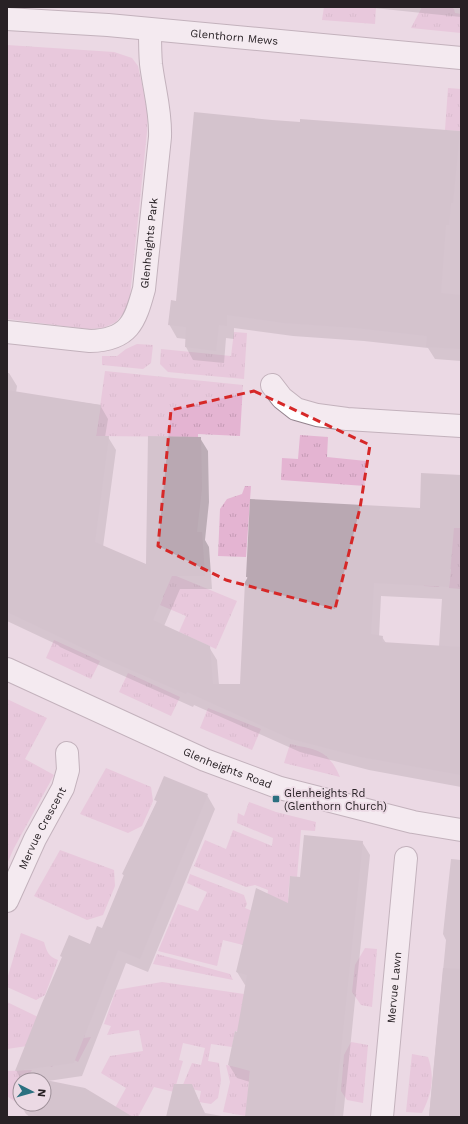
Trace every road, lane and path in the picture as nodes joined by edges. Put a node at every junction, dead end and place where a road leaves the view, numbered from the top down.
1 (109, 16) edge
2 (7, 19) edge
3 (150, 30) junction
4 (461, 58) edge
5 (7, 332) edge
6 (272, 384) dead end
7 (461, 426) edge
8 (7, 669) edge
9 (67, 753) dead end
10 (461, 830) edge
11 (406, 858) dead end
12 (7, 901) edge
13 (382, 1117) edge

1 - 2 street, Glenthorn Mews
1 - 3 street, Glenthorn Mews
3 - 4 street, Glenthorn Mews
3 - 5 street, Glenheights Park
6 - 7 street
8 - 10 street, Glenheights Road
9 - 12 street, Mervue Crescent
11 - 13 street, Mervue Lawn

